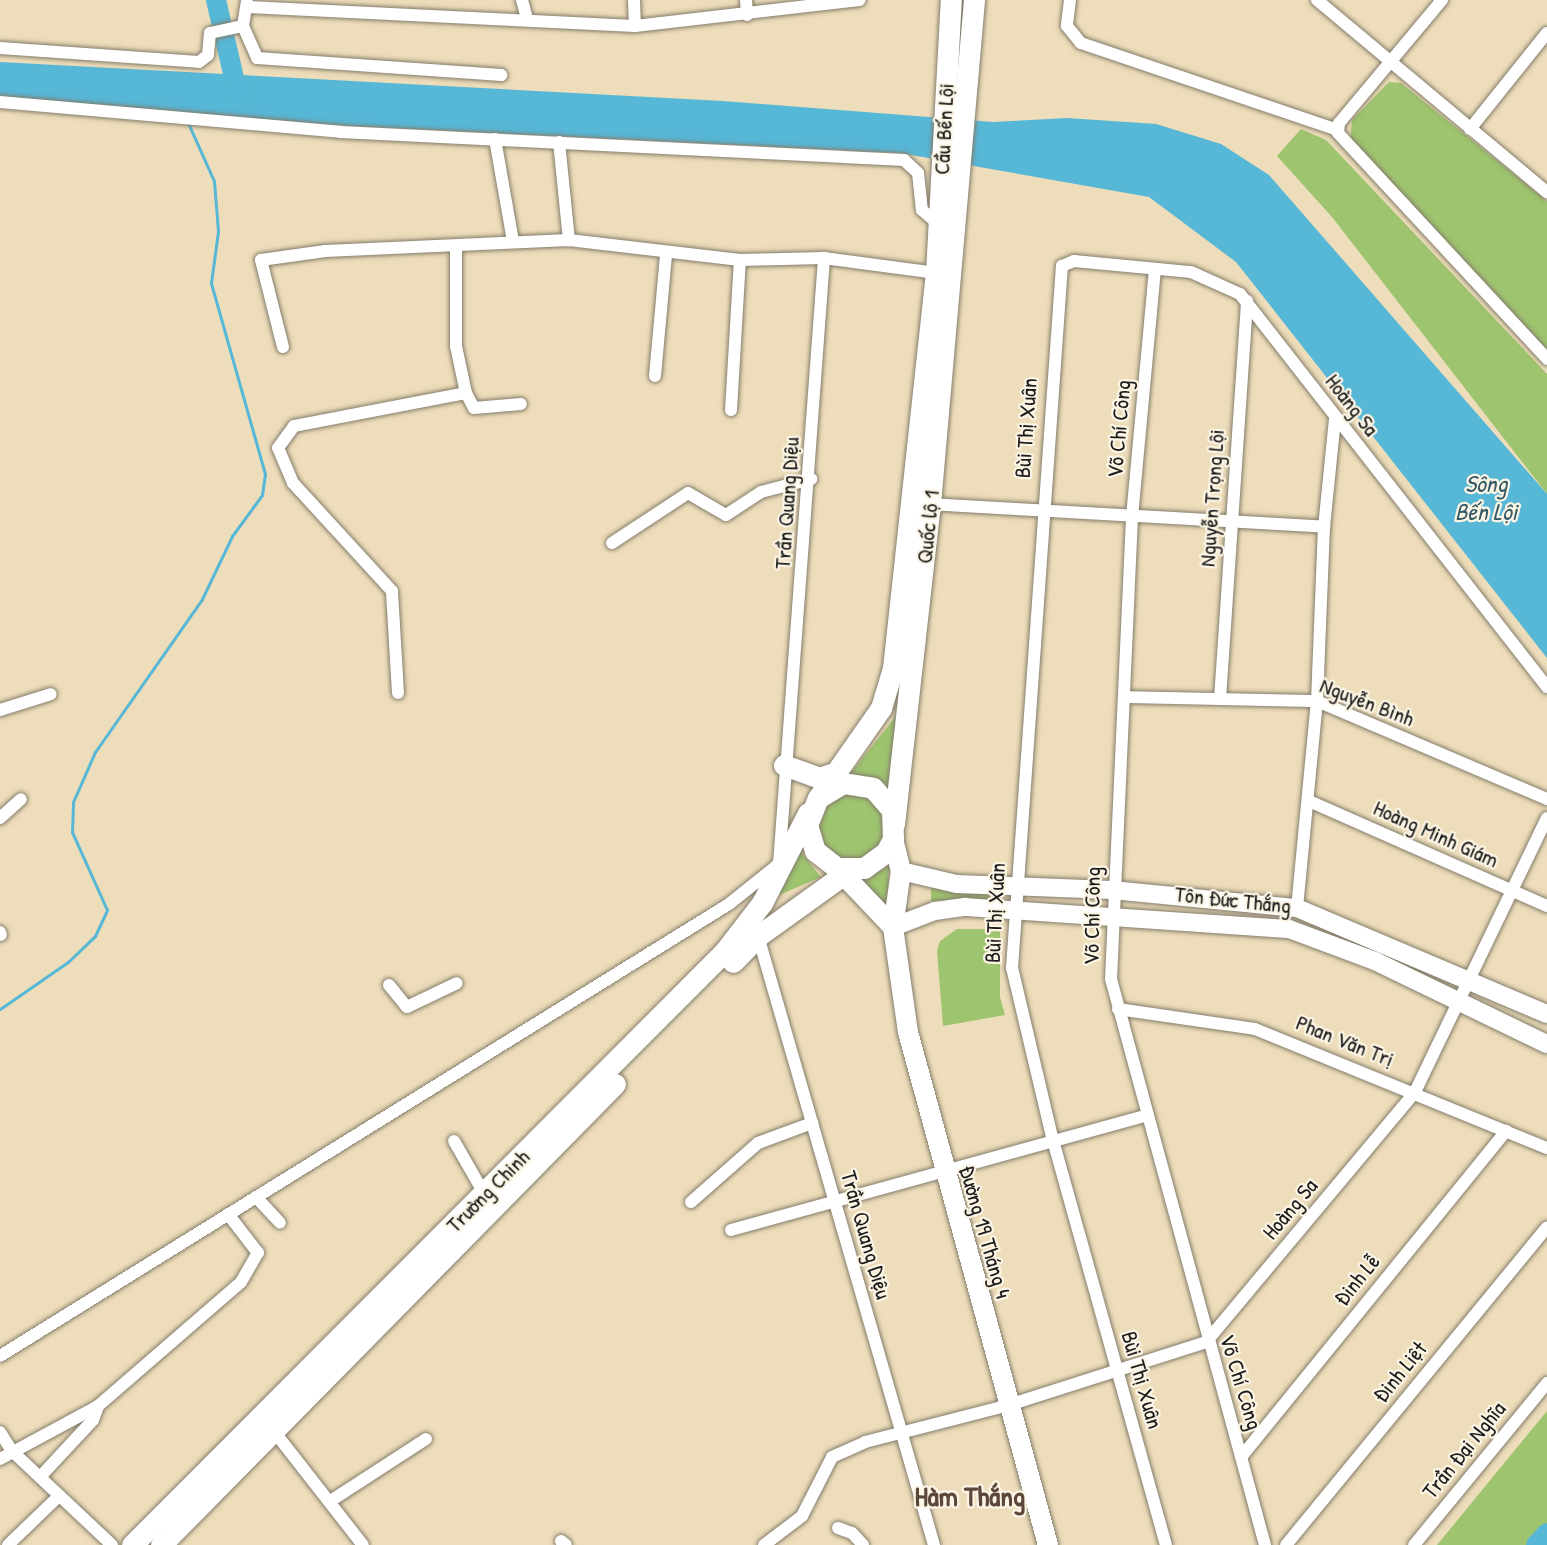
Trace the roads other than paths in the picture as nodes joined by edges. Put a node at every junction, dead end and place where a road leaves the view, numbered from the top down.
1 (522, 0) edge
2 (634, 0) edge
3 (746, 0) edge
4 (859, 0) edge
5 (951, 0) edge
6 (974, 0) edge
7 (1070, 0) edge
8 (1317, 0) edge
9 (1442, 0) edge
10 (835, 2) edge
11 (247, 4) edge
12 (747, 15) junction
13 (527, 19) junction
14 (239, 26) junction
15 (636, 26) junction
16 (1547, 33) edge
17 (0, 48) edge
18 (1390, 64) junction
19 (501, 75) dead end
20 (0, 102) edge
21 (1470, 129) junction
22 (1338, 130) junction
23 (495, 139) junction
24 (559, 142) junction
25 (1545, 187) edge
26 (947, 227) junction
27 (568, 240) junction
28 (513, 241) junction
29 (456, 247) junction
30 (666, 254) junction
31 (824, 258) junction
32 (740, 260) junction
33 (1062, 266) joint
34 (1155, 269) junction
35 (936, 273) junction
36 (1247, 301) junction
37 (283, 347) dead end
38 (1547, 359) edge
39 (655, 376) dead end
40 (466, 393) junction
41 (521, 404) dead end
42 (731, 410) dead end
43 (1335, 418) junction
44 (811, 479) junction
45 (930, 504) junction
46 (1041, 512) junction
47 (1132, 517) junction
48 (1232, 522) junction
49 (1324, 527) junction
50 (612, 543) dead end
51 (1547, 687) edge
52 (398, 693) dead end
53 (51, 694) dead end
54 (1124, 697) junction
55 (1220, 699) junction
56 (1317, 701) junction
57 (0, 710) edge
58 (784, 765) junction
59 (834, 773) junction
60 (21, 799) dead end
61 (1547, 799) edge
62 (1309, 801) junction
63 (814, 804) junction
64 (0, 818) edge
65 (1547, 818) edge
66 (893, 832) junction
67 (779, 864) junction
68 (844, 871) junction
69 (901, 871) junction
70 (1017, 886) junction
71 (1112, 890) junction
72 (1513, 891) junction
73 (1547, 906) edge
74 (1296, 908) junction
75 (1014, 909) junction
76 (1112, 913) junction
77 (893, 927) junction
78 (758, 936) junction
79 (1471, 981) junction
80 (457, 983) dead end
81 (389, 986) dead end
82 (1461, 1003) junction
83 (1118, 1010) junction
84 (1547, 1014) edge
85 (1547, 1044) edge
86 (1415, 1092) junction
87 (1145, 1116) junction
88 (812, 1123) junction
89 (1506, 1131) junction
90 (454, 1141) dead end
91 (1053, 1141) junction
92 (1547, 1148) edge
93 (944, 1174) junction
94 (485, 1195) junction
95 (256, 1197) junction
96 (691, 1202) dead end
97 (835, 1202) junction
98 (228, 1214) junction
99 (280, 1222) dead end
100 (1547, 1227) edge
101 (731, 1230) dead end
102 (1206, 1342) junction
103 (0, 1356) edge
104 (1117, 1368) junction
105 (1547, 1383) edge
106 (1009, 1405) junction
107 (98, 1406) junction
108 (273, 1430) junction
109 (0, 1432) edge
110 (901, 1432) junction
111 (426, 1439) dead end
112 (12, 1451) junction
113 (1242, 1456) junction
114 (0, 1459) edge
115 (40, 1478) junction
116 (59, 1496) junction
117 (332, 1500) junction
118 (838, 1528) dead end
119 (8, 1545) edge
120 (112, 1545) edge
121 (132, 1545) edge
122 (161, 1545) edge
123 (363, 1545) edge
124 (764, 1545) edge
125 (862, 1545) edge
126 (934, 1545) edge
127 (1048, 1545) edge
128 (1166, 1545) edge
129 (1265, 1545) edge
130 (1286, 1545) edge
131 (1414, 1545) edge

1 - 13 street
2 - 15 street
3 - 12 street
4 - 10 street
5 - 26 highway, Cầu Bến Lội
6 - 26 highway, Cầu Bến Lội
7 - 22 street
8 - 18 street
9 - 18 street
10 - 12 street
11 - 13 street
11 - 14 street
12 - 15 street
13 - 15 street
14 - 17 street
14 - 19 street
16 - 21 street
18 - 21 street
18 - 22 street
20 - 23 street
21 - 25 street
22 - 38 street
23 - 24 street
23 - 28 street
24 - 26 street
24 - 27 street
26 - 35 highway, Quốc lộ 1
26 - 45 highway, Quốc lộ 1
27 - 28 street
27 - 30 street
28 - 29 street
29 - 37 street
29 - 40 street
30 - 32 street
30 - 39 street
31 - 32 street
31 - 35 street
31 - 44 street, Trần Quang Diệu
32 - 42 street
33 - 34 street, Hoàng Sa
33 - 46 street, Bùi Thị Xuân
34 - 36 street, Hoàng Sa
34 - 47 street, Võ Chí Công
35 - 59 highway, Quốc lộ 1
36 - 43 street, Hoàng Sa
36 - 48 street, Nguyễn Trọng Lội
40 - 41 street
40 - 52 street
43 - 49 street
43 - 51 street, Hoàng Sa
44 - 50 street
44 - 58 street, Trần Quang Diệu
45 - 46 street
45 - 66 highway, Quốc lộ 1
46 - 47 street
46 - 70 street, Bùi Thị Xuân
47 - 48 street
47 - 54 street, Võ Chí Công
48 - 49 street
48 - 55 street, Nguyễn Trọng Lội
49 - 56 street
53 - 57 street
54 - 55 street, Nguyễn Bình
54 - 71 street, Võ Chí Công
55 - 56 street, Nguyễn Bình
56 - 61 street, Nguyễn Bình
56 - 62 street
58 - 59 highway
58 - 67 street, Trần Quang Diệu
59 - 63 highway, Quốc lộ 1
60 - 64 street
62 - 72 street, Hoàng Minh Giám
62 - 74 street
63 - 66 highway
63 - 67 highway, Trường Chinh
63 - 68 highway
65 - 72 street, Hoàng Sa
66 - 68 highway
66 - 69 main road, Đường 19 Tháng 4
67 - 94 highway, Trường Chinh
67 - 95 street
68 - 77 main road
68 - 78 highway, Trường Chinh
69 - 70 main road, Tôn Đức Thắng
69 - 77 main road, Đường 19 Tháng 4
70 - 71 main road, Tôn Đức Thắng
70 - 75 street, Bùi Thị Xuân
71 - 74 main road, Tôn Đức Thắng
71 - 76 street, Võ Chí Công
72 - 73 street, Hoàng Minh Giám
72 - 79 street, Hoàng Sa
74 - 79 main road, Tôn Đức Thắng
75 - 76 main road, Tôn Đức Thắng
75 - 77 main road, Tôn Đức Thắng
75 - 91 street, Bùi Thị Xuân
76 - 82 main road, Tôn Đức Thắng
76 - 83 street, Võ Chí Công
77 - 93 main road, Đường 19 Tháng 4
78 - 88 street, Trần Quang Diệu
78 - 108 highway, Trường Chinh
79 - 82 street, Hoàng Sa
79 - 84 main road, Tôn Đức Thắng
80 - 81 street
82 - 85 main road, Tôn Đức Thắng
82 - 86 street, Hoàng Sa
83 - 86 street, Phan Văn Trị
83 - 87 street, Võ Chí Công
86 - 89 street, Phan Văn Trị
86 - 102 street, Hoàng Sa
87 - 91 street
87 - 102 street, Võ Chí Công
88 - 96 street
88 - 97 street, Trần Quang Diệu
89 - 92 street, Phan Văn Trị
89 - 113 street, Đinh Lễ
90 - 94 street
91 - 93 street
91 - 104 street, Bùi Thị Xuân
93 - 97 street
93 - 106 main road, Đường 19 Tháng 4
94 - 121 highway, Trường Chinh
95 - 98 street
95 - 99 street
97 - 101 street
97 - 110 street, Trần Quang Diệu
98 - 103 street
98 - 107 street
100 - 130 street, Đinh Liệt
102 - 104 street
102 - 113 street, Võ Chí Công
104 - 106 street
104 - 128 street, Bùi Thị Xuân
105 - 131 street, Trần Đại Nghĩa
106 - 110 street
106 - 127 main road, Đường 19 Tháng 4
107 - 112 street
107 - 115 street
108 - 117 street
108 - 122 highway, Trường Chinh
109 - 112 street
110 - 124 street
110 - 126 street, Trần Quang Diệu
111 - 117 street
112 - 114 street
112 - 115 street
113 - 129 street, Võ Chí Công
115 - 116 street
116 - 119 street
116 - 120 street
117 - 123 street
118 - 125 street

